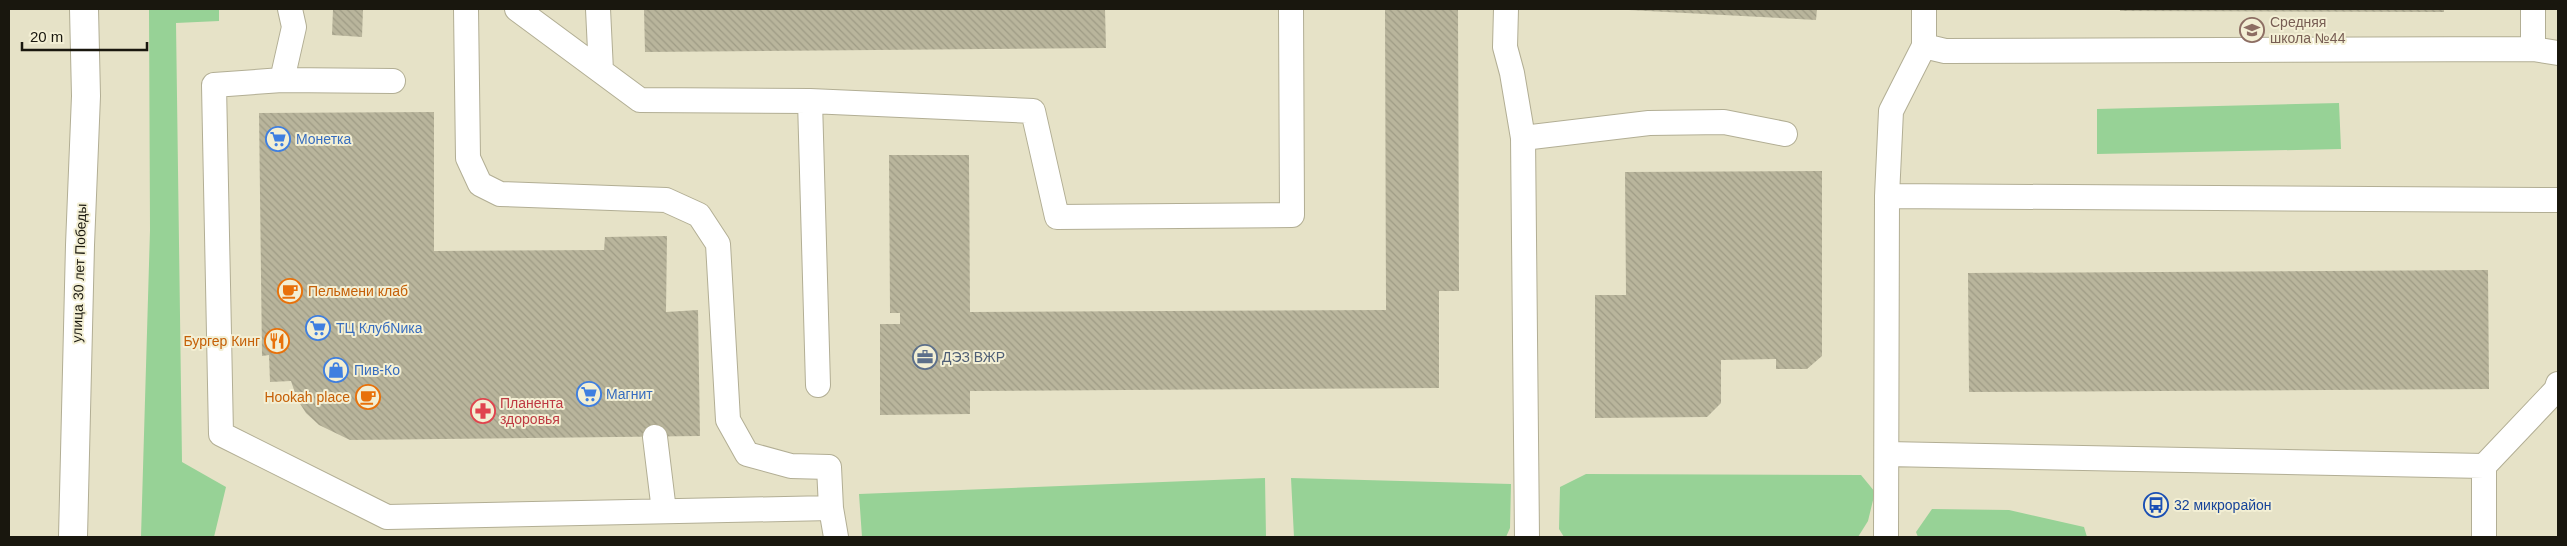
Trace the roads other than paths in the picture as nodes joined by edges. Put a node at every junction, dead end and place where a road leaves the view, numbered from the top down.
1 (84, 9) edge
2 (290, 9) edge
3 (466, 9) edge
4 (517, 9) edge
5 (598, 9) edge
6 (1291, 9) edge
7 (1506, 9) edge
8 (1924, 9) edge
9 (2533, 9) edge
10 (1924, 46) junction
11 (2533, 49) junction
12 (2558, 53) edge
13 (602, 71) junction
14 (282, 80) junction
15 (393, 81) dead end
16 (810, 102) junction
17 (1785, 134) dead end
18 (1523, 138) junction
19 (1887, 196) junction
20 (2558, 200) edge
21 (2558, 384) edge
22 (818, 385) dead end
23 (655, 437) dead end
24 (1886, 454) junction
25 (2484, 466) junction
26 (831, 508) junction
27 (664, 511) junction
28 (73, 537) edge
29 (836, 537) edge
30 (1527, 537) edge
31 (1886, 537) edge
32 (2484, 537) edge

1 - 28 main road, улица 30 лет Победы
2 - 14 lane
3 - 26 lane
4 - 13 lane
5 - 13 lane
6 - 16 lane
7 - 18 lane
8 - 10 lane
9 - 11 lane
10 - 11 lane
10 - 19 lane
11 - 12 lane
13 - 16 lane
14 - 15 lane
14 - 27 lane
16 - 22 lane
17 - 18 lane
18 - 30 lane
19 - 20 lane
19 - 24 lane
21 - 25 lane
23 - 27 lane
24 - 25 lane
24 - 31 lane
25 - 32 lane
26 - 27 lane
26 - 29 lane

